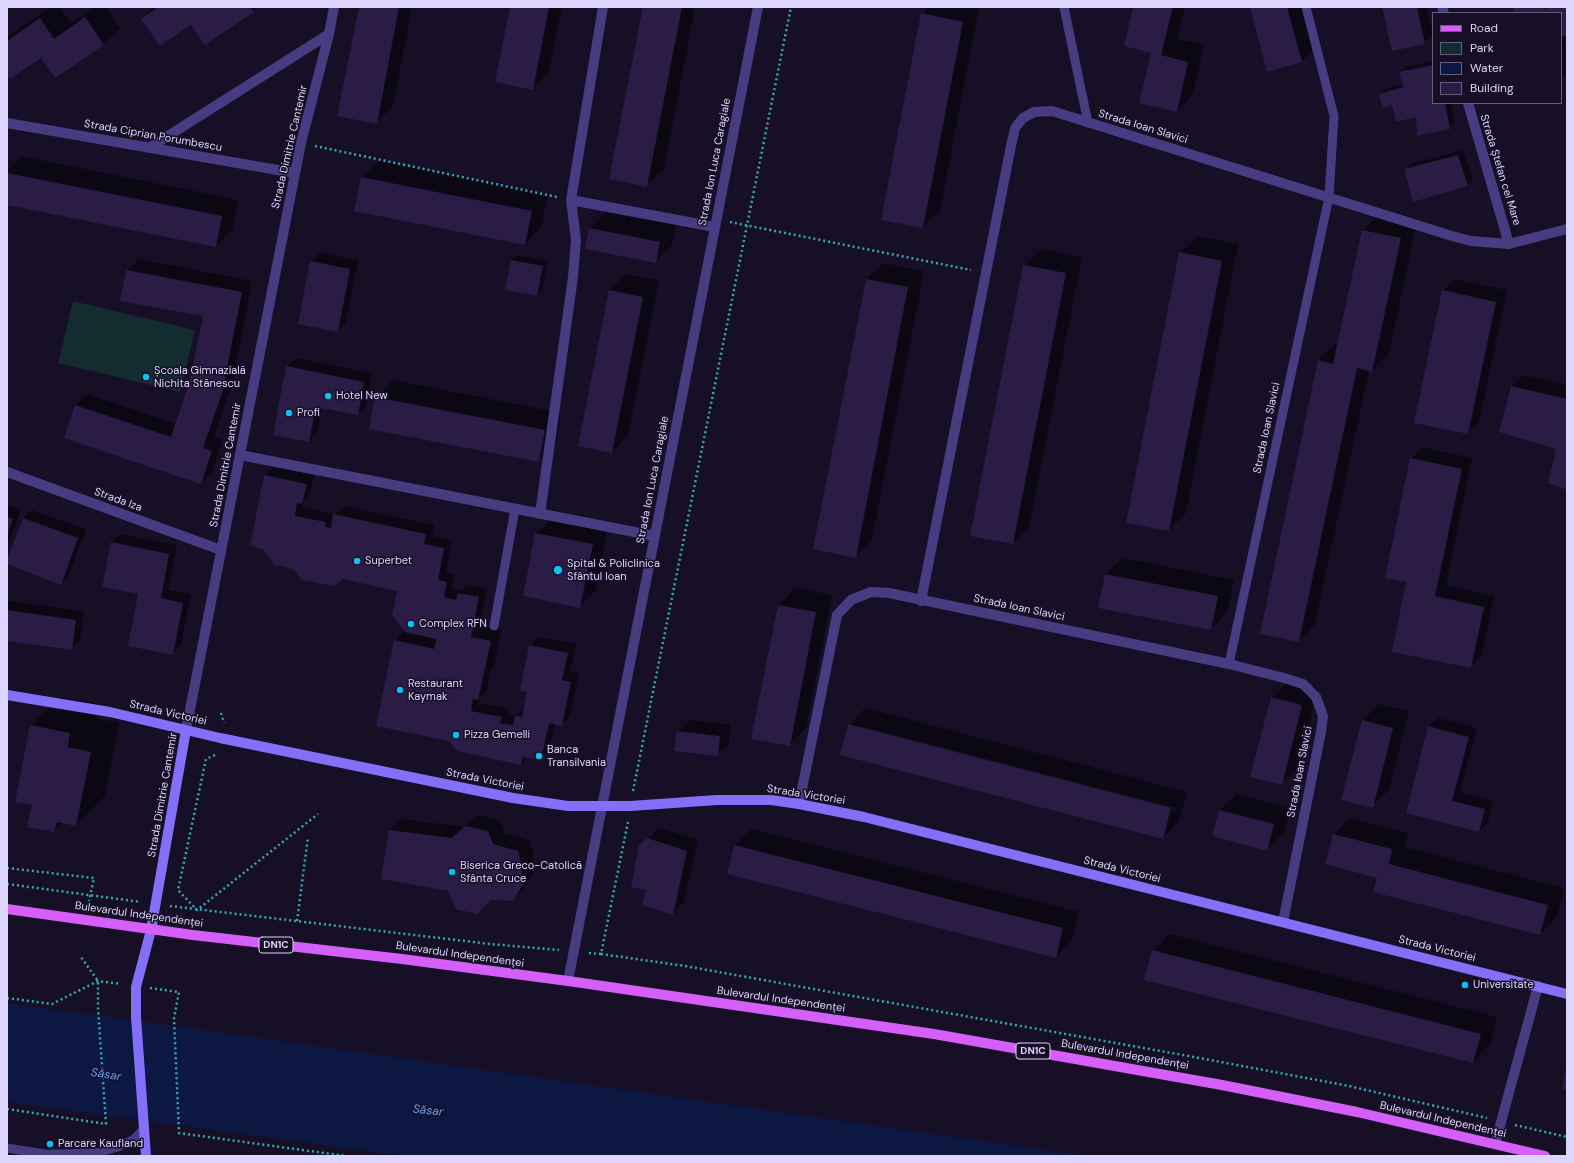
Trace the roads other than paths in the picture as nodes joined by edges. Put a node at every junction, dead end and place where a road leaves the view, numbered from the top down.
1 (334, 7) edge
2 (602, 7) edge
3 (758, 7) edge
4 (1064, 7) edge
5 (1306, 7) edge
6 (329, 34) junction
7 (1468, 104) edge
8 (7, 123) edge
9 (1088, 123) junction
10 (149, 148) junction
11 (295, 173) junction
12 (1329, 197) junction
13 (571, 200) junction
14 (715, 224) junction
15 (1567, 229) edge
16 (1509, 244) junction
17 (240, 455) junction
18 (7, 472) edge
19 (516, 509) junction
20 (540, 514) junction
21 (655, 536) junction
22 (221, 550) junction
23 (921, 601) junction
24 (494, 626) dead end
25 (1229, 664) junction
26 (7, 695) edge
27 (186, 730) junction
28 (799, 804) junction
29 (602, 806) junction
30 (7, 909) edge
31 (1283, 922) junction
32 (151, 930) junction
33 (568, 981) junction
34 (1538, 986) junction
35 (1567, 994) edge
36 (143, 1130) junction
37 (1495, 1144) junction
38 (7, 1148) edge
39 (55, 1155) edge
40 (146, 1156) edge
41 (1546, 1156) edge

1 - 6 street, Strada Dimitrie Cantemir
2 - 13 street
3 - 14 street, Strada Ion Luca Caragiale
4 - 9 lane
5 - 12 lane, Strada Ioan Slavici
6 - 10 street
6 - 11 street, Strada Dimitrie Cantemir
7 - 16 street, Strada Ștefan cel Mare
8 - 10 street, Strada Ciprian Porumbescu
9 - 12 street, Strada Ioan Slavici
9 - 23 street, Strada Ioan Slavici
10 - 11 street, Strada Ciprian Porumbescu
11 - 17 street, Strada Dimitrie Cantemir
12 - 16 street, Strada Ioan Slavici
12 - 25 lane, Strada Ioan Slavici
13 - 14 street
13 - 20 street
14 - 21 street, Strada Ion Luca Caragiale
15 - 16 street, Strada Ioan Slavici
17 - 19 street
17 - 22 street, Strada Dimitrie Cantemir
18 - 22 street, Strada Iza
19 - 20 street
19 - 24 lane
20 - 21 street
21 - 29 street, Strada Ion Luca Caragiale
22 - 27 street, Strada Dimitrie Cantemir
23 - 25 street, Strada Ioan Slavici
23 - 28 street, Strada Ioan Slavici
25 - 31 street, Strada Ioan Slavici
26 - 27 street, Strada Victoriei
27 - 29 street, Strada Victoriei
27 - 32 street, Strada Dimitrie Cantemir
28 - 29 street, Strada Victoriei
28 - 31 street, Strada Victoriei
29 - 33 street, Strada Ion Luca Caragiale
30 - 32 main road, Bulevardul Independenței / DN1C
31 - 34 street, Strada Victoriei
32 - 33 main road, Bulevardul Independenței / DN1C
32 - 36 street, Strada Dimitrie Cantemir
33 - 37 main road, Bulevardul Independenței / DN1C
34 - 35 street, Strada Victoriei
34 - 37 street
36 - 39 lane
36 - 40 street, Strada Dimitrie Cantemir
37 - 41 main road, Bulevardul Independenței / DN1C
38 - 39 lane

